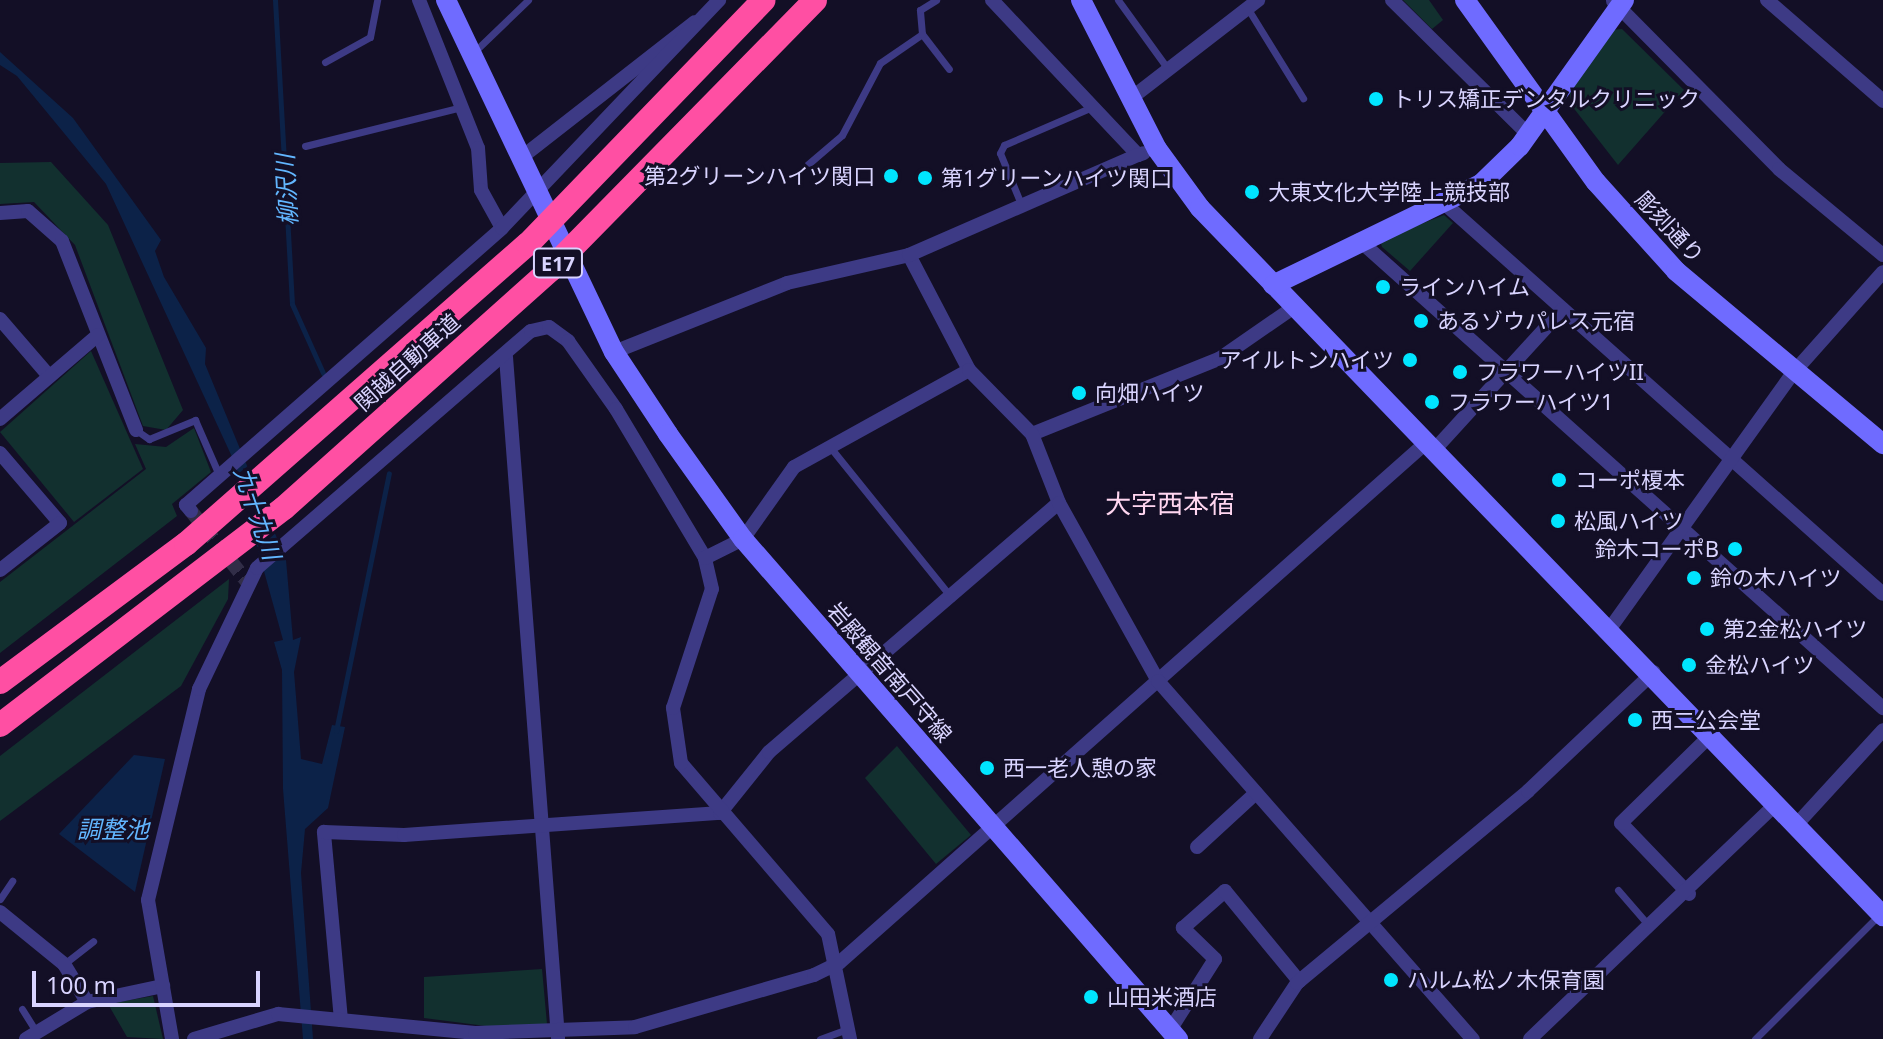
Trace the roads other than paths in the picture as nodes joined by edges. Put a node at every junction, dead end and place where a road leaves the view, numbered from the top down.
1 (377, 0) edge
2 (419, 0) edge
3 (446, 0) edge
4 (528, 0) edge
5 (719, 0) edge
6 (764, 0) edge
7 (815, 0) edge
8 (936, 0) edge
9 (992, 0) edge
10 (1081, 0) edge
11 (1118, 0) edge
12 (1392, 0) edge
13 (1465, 0) edge
14 (1767, 0) edge
15 (1618, 3) edge
16 (1253, 4) edge
17 (704, 18) junction
18 (922, 34) junction
19 (472, 54) junction
20 (325, 62) dead end
21 (949, 69) dead end
22 (1168, 69) junction
23 (1134, 96) junction
24 (1303, 98) dead end
25 (1883, 101) edge
26 (464, 107) junction
27 (1090, 108) junction
28 (1543, 110) junction
29 (1527, 133) junction
30 (305, 146) dead end
31 (1147, 152) junction
32 (522, 157) junction
33 (807, 165) dead end
34 (1021, 204) junction
35 (1445, 204) junction
36 (0, 213) edge
37 (502, 228) junction
38 (1359, 240) junction
39 (909, 255) junction
40 (1883, 255) edge
41 (1883, 272) edge
42 (1273, 285) junction
43 (1294, 307) junction
44 (1563, 309) junction
45 (0, 319) edge
46 (98, 335) junction
47 (614, 352) junction
48 (506, 357) junction
49 (969, 370) junction
50 (1507, 371) junction
51 (1793, 373) junction
52 (49, 376) junction
53 (0, 419) edge
54 (136, 430) joint
55 (1032, 434) junction
56 (1432, 444) junction
57 (1883, 444) edge
58 (830, 447) junction
59 (0, 453) edge
60 (1731, 458) junction
61 (220, 477) junction
62 (1059, 503) junction
63 (191, 511) dead end
64 (1682, 527) junction
65 (743, 539) junction
66 (705, 558) junction
67 (0, 570) edge
68 (1883, 594) edge
69 (952, 598) junction
70 (1611, 627) junction
71 (1654, 672) junction
72 (861, 676) junction
73 (1158, 681) junction
74 (0, 682) edge
75 (1883, 708) edge
76 (0, 725) edge
77 (1883, 730) edge
78 (1713, 733) junction
79 (1256, 793) junction
80 (1777, 803) junction
81 (727, 810) junction
82 (1797, 824) junction
83 (542, 826) junction
84 (992, 826) junction
85 (1197, 847) dead end
86 (12, 881) dead end
87 (1618, 890) dead end
88 (1689, 894) junction
89 (0, 899) edge
90 (0, 912) edge
91 (1882, 914) edge
92 (1372, 923) junction
93 (1651, 928) junction
94 (93, 941) dead end
95 (839, 963) junction
96 (64, 964) junction
97 (1299, 981) junction
98 (163, 986) junction
99 (87, 1002) junction
100 (22, 1009) dead end
101 (338, 1020) junction
102 (850, 1033) edge
103 (1174, 1035) edge
104 (558, 1036) edge
105 (35, 1037) edge
106 (172, 1039) edge
107 (194, 1039) edge
108 (820, 1039) edge
109 (1260, 1039) edge
110 (1473, 1039) edge
111 (1530, 1039) edge
112 (1755, 1039) edge

1 - 20 lane
2 - 26 street
3 - 19 street, 岩殿観音南戸守線
4 - 19 lane
5 - 17 street
6 - 74 highway, 関越自動車道 / E17
7 - 76 highway, 関越自動車道 / E17
8 - 18 lane
9 - 27 street
10 - 23 street
11 - 22 lane
12 - 29 street
13 - 28 street, 彫刻通り
14 - 25 street
15 - 28 street
15 - 40 street
16 - 22 street
16 - 24 lane
17 - 32 street
17 - 37 street
18 - 21 lane
18 - 33 lane
19 - 32 street, 岩殿観音南戸守線
22 - 23 street
23 - 31 street
26 - 30 lane
26 - 37 street
27 - 31 street
27 - 34 lane
28 - 29 street
28 - 51 street, 彫刻通り
29 - 35 street
31 - 34 street
31 - 42 street
32 - 47 street, 岩殿観音南戸守線
34 - 39 street
35 - 38 street
35 - 44 street
36 - 46 street
37 - 61 street
38 - 42 street
38 - 50 street
39 - 47 street
39 - 49 street
41 - 51 street
42 - 43 street
43 - 55 street
43 - 56 street
44 - 50 street
44 - 60 street
45 - 52 street
46 - 52 street
46 - 54 street
47 - 65 street, 岩殿観音南戸守線
48 - 66 street
48 - 83 street
48 - 98 street
49 - 55 street
49 - 58 street
50 - 56 street
50 - 64 street
51 - 57 street, 彫刻通り
51 - 60 street
52 - 53 street
54 - 61 lane
55 - 62 street
56 - 70 street
56 - 73 street
58 - 65 street
58 - 69 lane
59 - 67 street
60 - 64 street
60 - 68 street
61 - 63 street
62 - 69 street
62 - 73 street
64 - 70 street
64 - 75 street
65 - 66 street
65 - 72 street, 岩殿観音南戸守線
66 - 81 street
69 - 72 street
70 - 71 street
71 - 78 street
71 - 92 street
72 - 81 street
72 - 84 street, 岩殿観音南戸守線
73 - 79 street
73 - 84 street
77 - 82 street
78 - 80 street
78 - 88 street
79 - 85 street
79 - 92 street
80 - 82 street
80 - 88 street
81 - 83 street
81 - 95 street
82 - 91 street
83 - 101 street
83 - 104 street
84 - 95 street
84 - 103 street, 岩殿観音南戸守線
86 - 89 lane
87 - 93 lane
88 - 93 street
90 - 96 street
91 - 112 lane
92 - 97 street
92 - 110 street
93 - 111 street
94 - 96 lane
95 - 102 street
95 - 104 street
96 - 99 street
97 - 103 street
97 - 109 street
98 - 99 street
98 - 106 street
99 - 105 street
100 - 105 lane
101 - 104 street
101 - 107 street
102 - 108 lane

